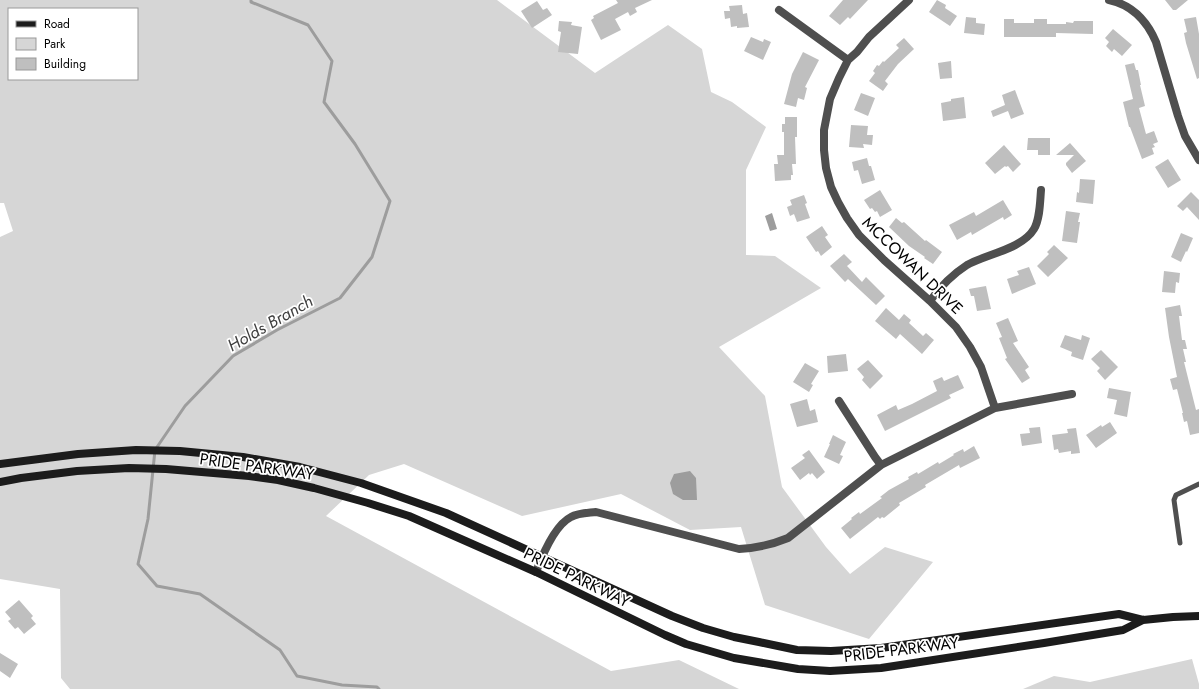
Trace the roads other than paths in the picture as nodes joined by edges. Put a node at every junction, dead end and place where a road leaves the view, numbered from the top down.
1 (909, 0) edge
2 (1109, 0) edge
3 (778, 10) dead end
4 (848, 60) junction
5 (1199, 160) edge
6 (1041, 190) dead end
7 (930, 301) junction
8 (1072, 394) dead end
9 (839, 401) dead end
10 (995, 408) junction
11 (0, 464) edge
12 (881, 465) junction
13 (0, 482) edge
14 (1199, 484) edge
15 (1180, 543) dead end
16 (542, 556) junction
17 (536, 572) junction
18 (1199, 616) edge
19 (1143, 620) junction

1 - 4 street, MCCOWAN DRIVE
2 - 5 street
3 - 4 street
4 - 7 street, MCCOWAN DRIVE
6 - 7 street
7 - 10 street, MCCOWAN DRIVE
8 - 10 street
9 - 12 street
10 - 12 street
11 - 16 main road, PRIDE PARKWAY
12 - 16 street
13 - 17 main road, PRIDE PARKWAY
14 - 15 lane
16 - 17 street
16 - 19 main road, PRIDE PARKWAY
17 - 19 main road, PRIDE PARKWAY
18 - 19 main road, PRIDE PARKWAY

